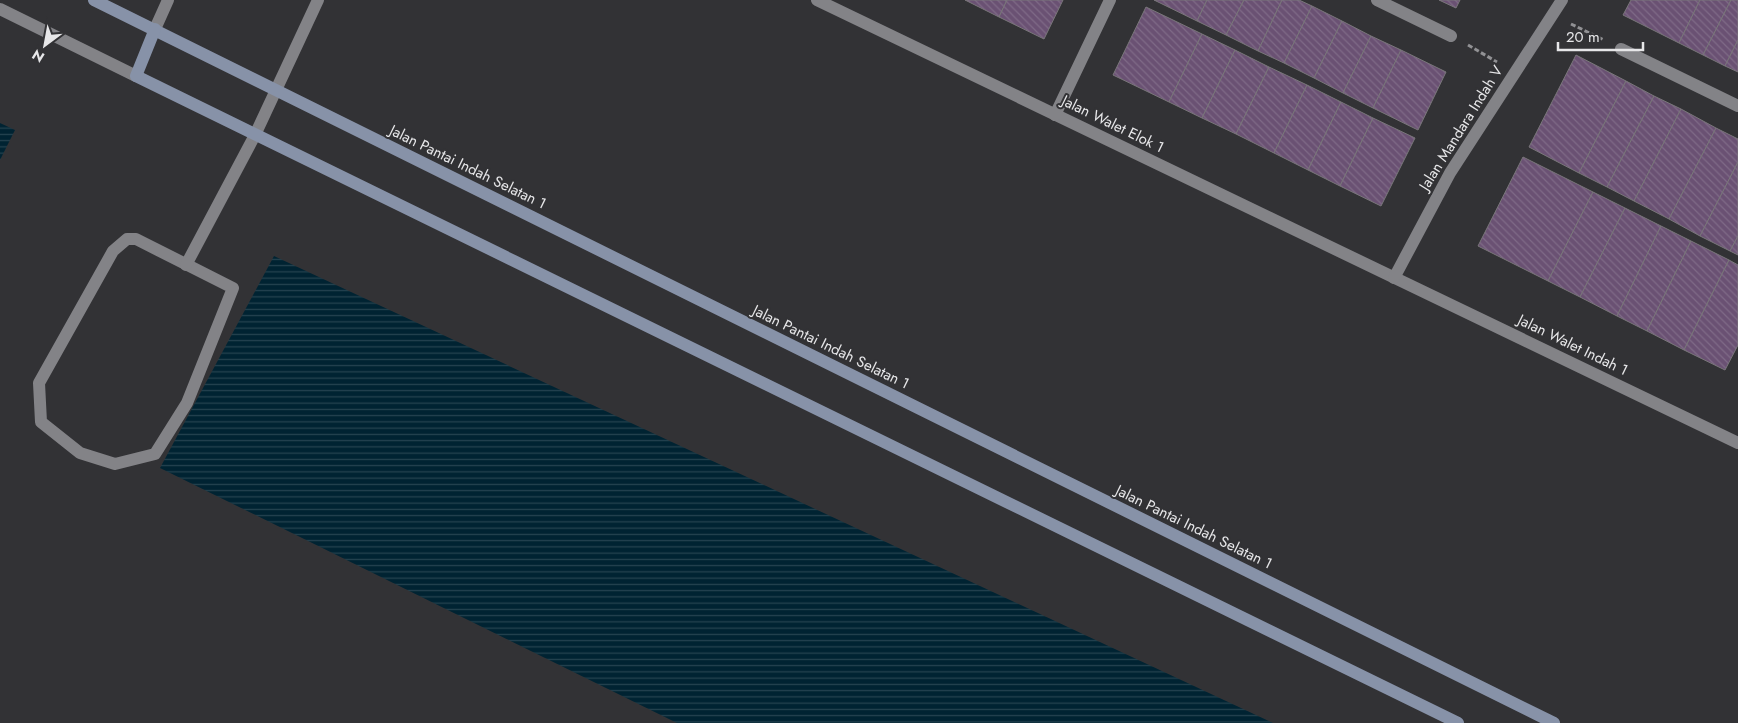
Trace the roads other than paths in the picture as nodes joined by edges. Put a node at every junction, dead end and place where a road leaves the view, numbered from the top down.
1 (94, 0) edge
2 (168, 0) edge
3 (318, 0) edge
4 (817, 0) edge
5 (1110, 0) edge
6 (1377, 0) edge
7 (1562, 0) edge
8 (0, 9) edge
9 (155, 29) junction
10 (1451, 36) road end
11 (1621, 49) road end
12 (136, 76) junction
13 (276, 90) junction
14 (1738, 106) edge
15 (1055, 114) junction
16 (255, 135) junction
17 (186, 265) junction
18 (1394, 278) junction
19 (1738, 443) edge
20 (1458, 723) edge
21 (1554, 723) edge

1 - 9 street, Jalan Pantai Indah Selatan 1
2 - 9 street
3 - 13 street
4 - 15 street, Jalan Walet Elok 1
5 - 15 street
6 - 10 street
7 - 18 street, Jalan Mandara Indah V
8 - 12 street
9 - 12 street
9 - 13 street, Jalan Pantai Indah Selatan 1
11 - 14 street
12 - 16 street
13 - 16 street
13 - 21 street, Jalan Pantai Indah Selatan 1
15 - 18 street, Jalan Walet Elok 1
16 - 17 street
16 - 20 street
17 - 17 street
18 - 19 street, Jalan Walet Indah 1

